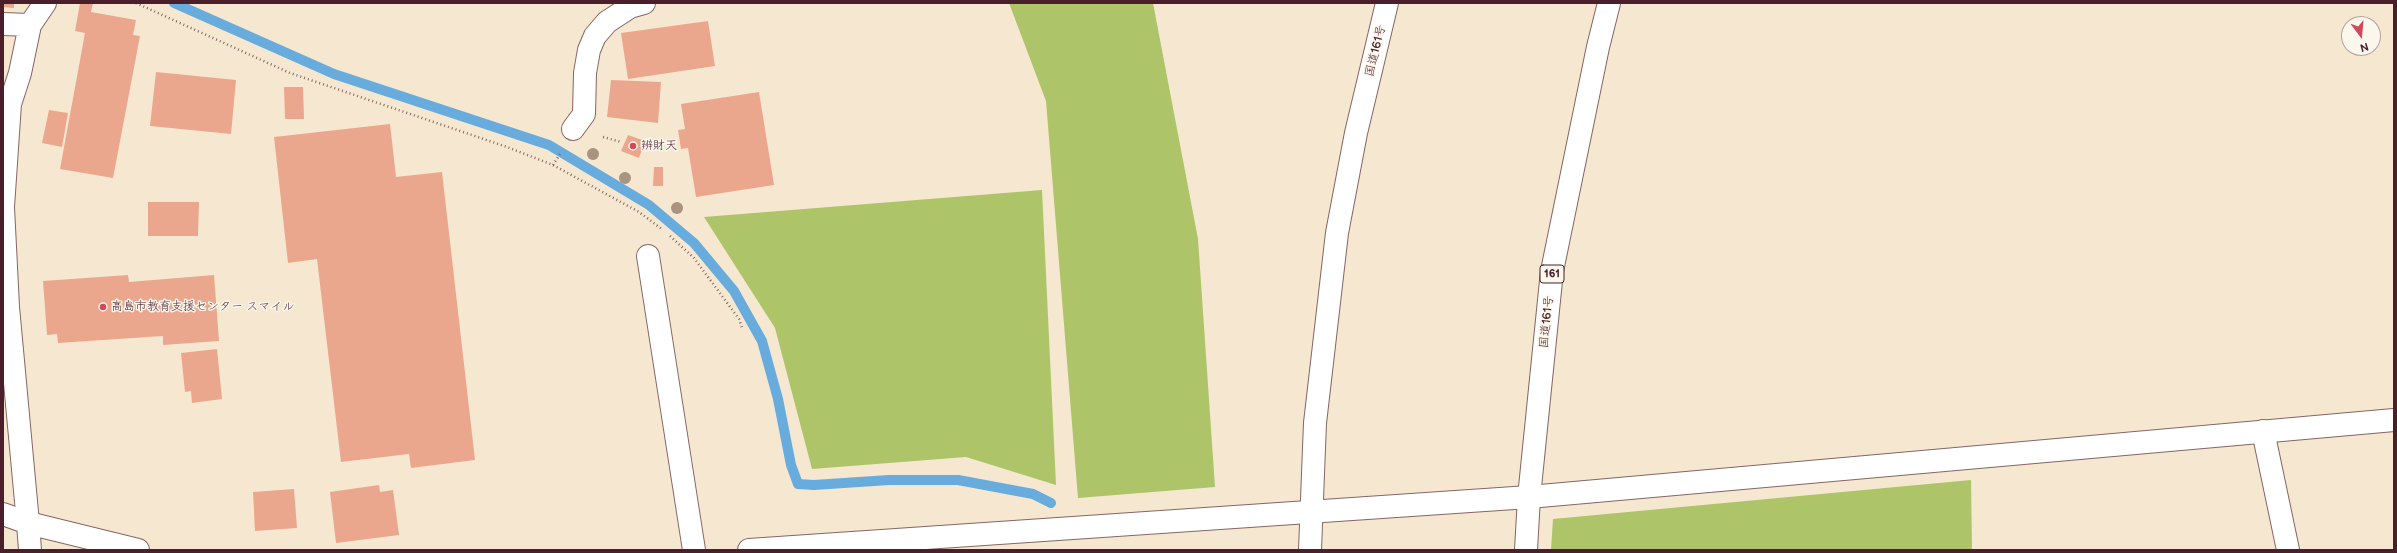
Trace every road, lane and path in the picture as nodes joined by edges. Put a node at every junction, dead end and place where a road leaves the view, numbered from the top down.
1 (45, 3) edge
2 (136, 3) edge
3 (644, 3) edge
4 (1387, 3) edge
5 (1609, 3) edge
6 (3, 24) edge
7 (30, 25) junction
8 (574, 129) dead end
9 (648, 256) dead end
10 (742, 328) dead end
11 (2394, 420) edge
12 (2263, 431) junction
13 (1529, 497) junction
14 (1310, 512) junction
15 (3, 514) edge
16 (28, 523) junction
17 (30, 550) edge
18 (138, 550) edge
19 (694, 550) edge
20 (749, 550) edge
21 (1310, 550) edge
22 (1526, 550) edge
23 (2288, 550) edge

1 - 7 main road
2 - 10 path
3 - 8 main road
4 - 14 main road, 国道161号
5 - 13 main road, 国道161号 / 161
6 - 7 main road
7 - 16 main road
9 - 19 main road
11 - 12 main road
12 - 13 main road
12 - 23 main road
13 - 14 main road
13 - 22 main road, 国道161号 / 161
14 - 20 main road
14 - 21 main road, 国道161号
15 - 16 main road
16 - 17 main road
16 - 18 main road

